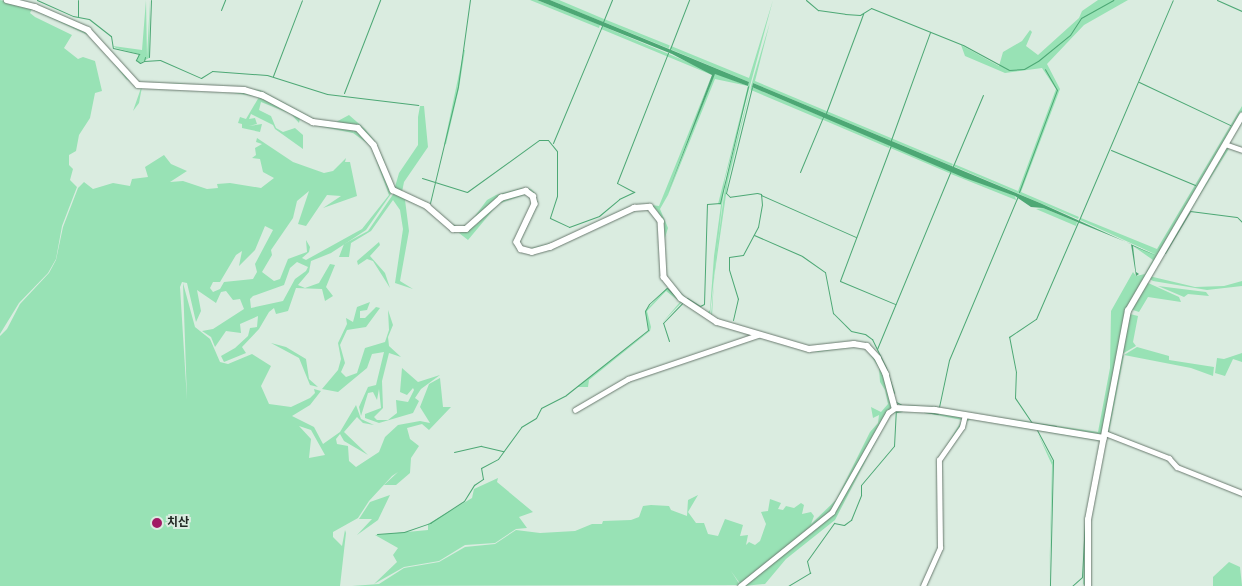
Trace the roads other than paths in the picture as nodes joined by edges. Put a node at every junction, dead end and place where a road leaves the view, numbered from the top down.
1 (7, 0) edge
2 (1242, 116) edge
3 (1225, 144) junction
4 (1242, 150) edge
5 (758, 335) junction
6 (895, 408) junction
7 (575, 410) dead end
8 (965, 415) junction
9 (1104, 435) junction
10 (1242, 493) edge
11 (740, 586) edge
12 (923, 586) edge
13 (1088, 586) edge

1 - 5 street
2 - 3 street
3 - 4 street
3 - 9 street
5 - 6 street
5 - 7 street
6 - 8 street
6 - 11 street
8 - 9 street
8 - 12 street
9 - 10 street
9 - 13 street

